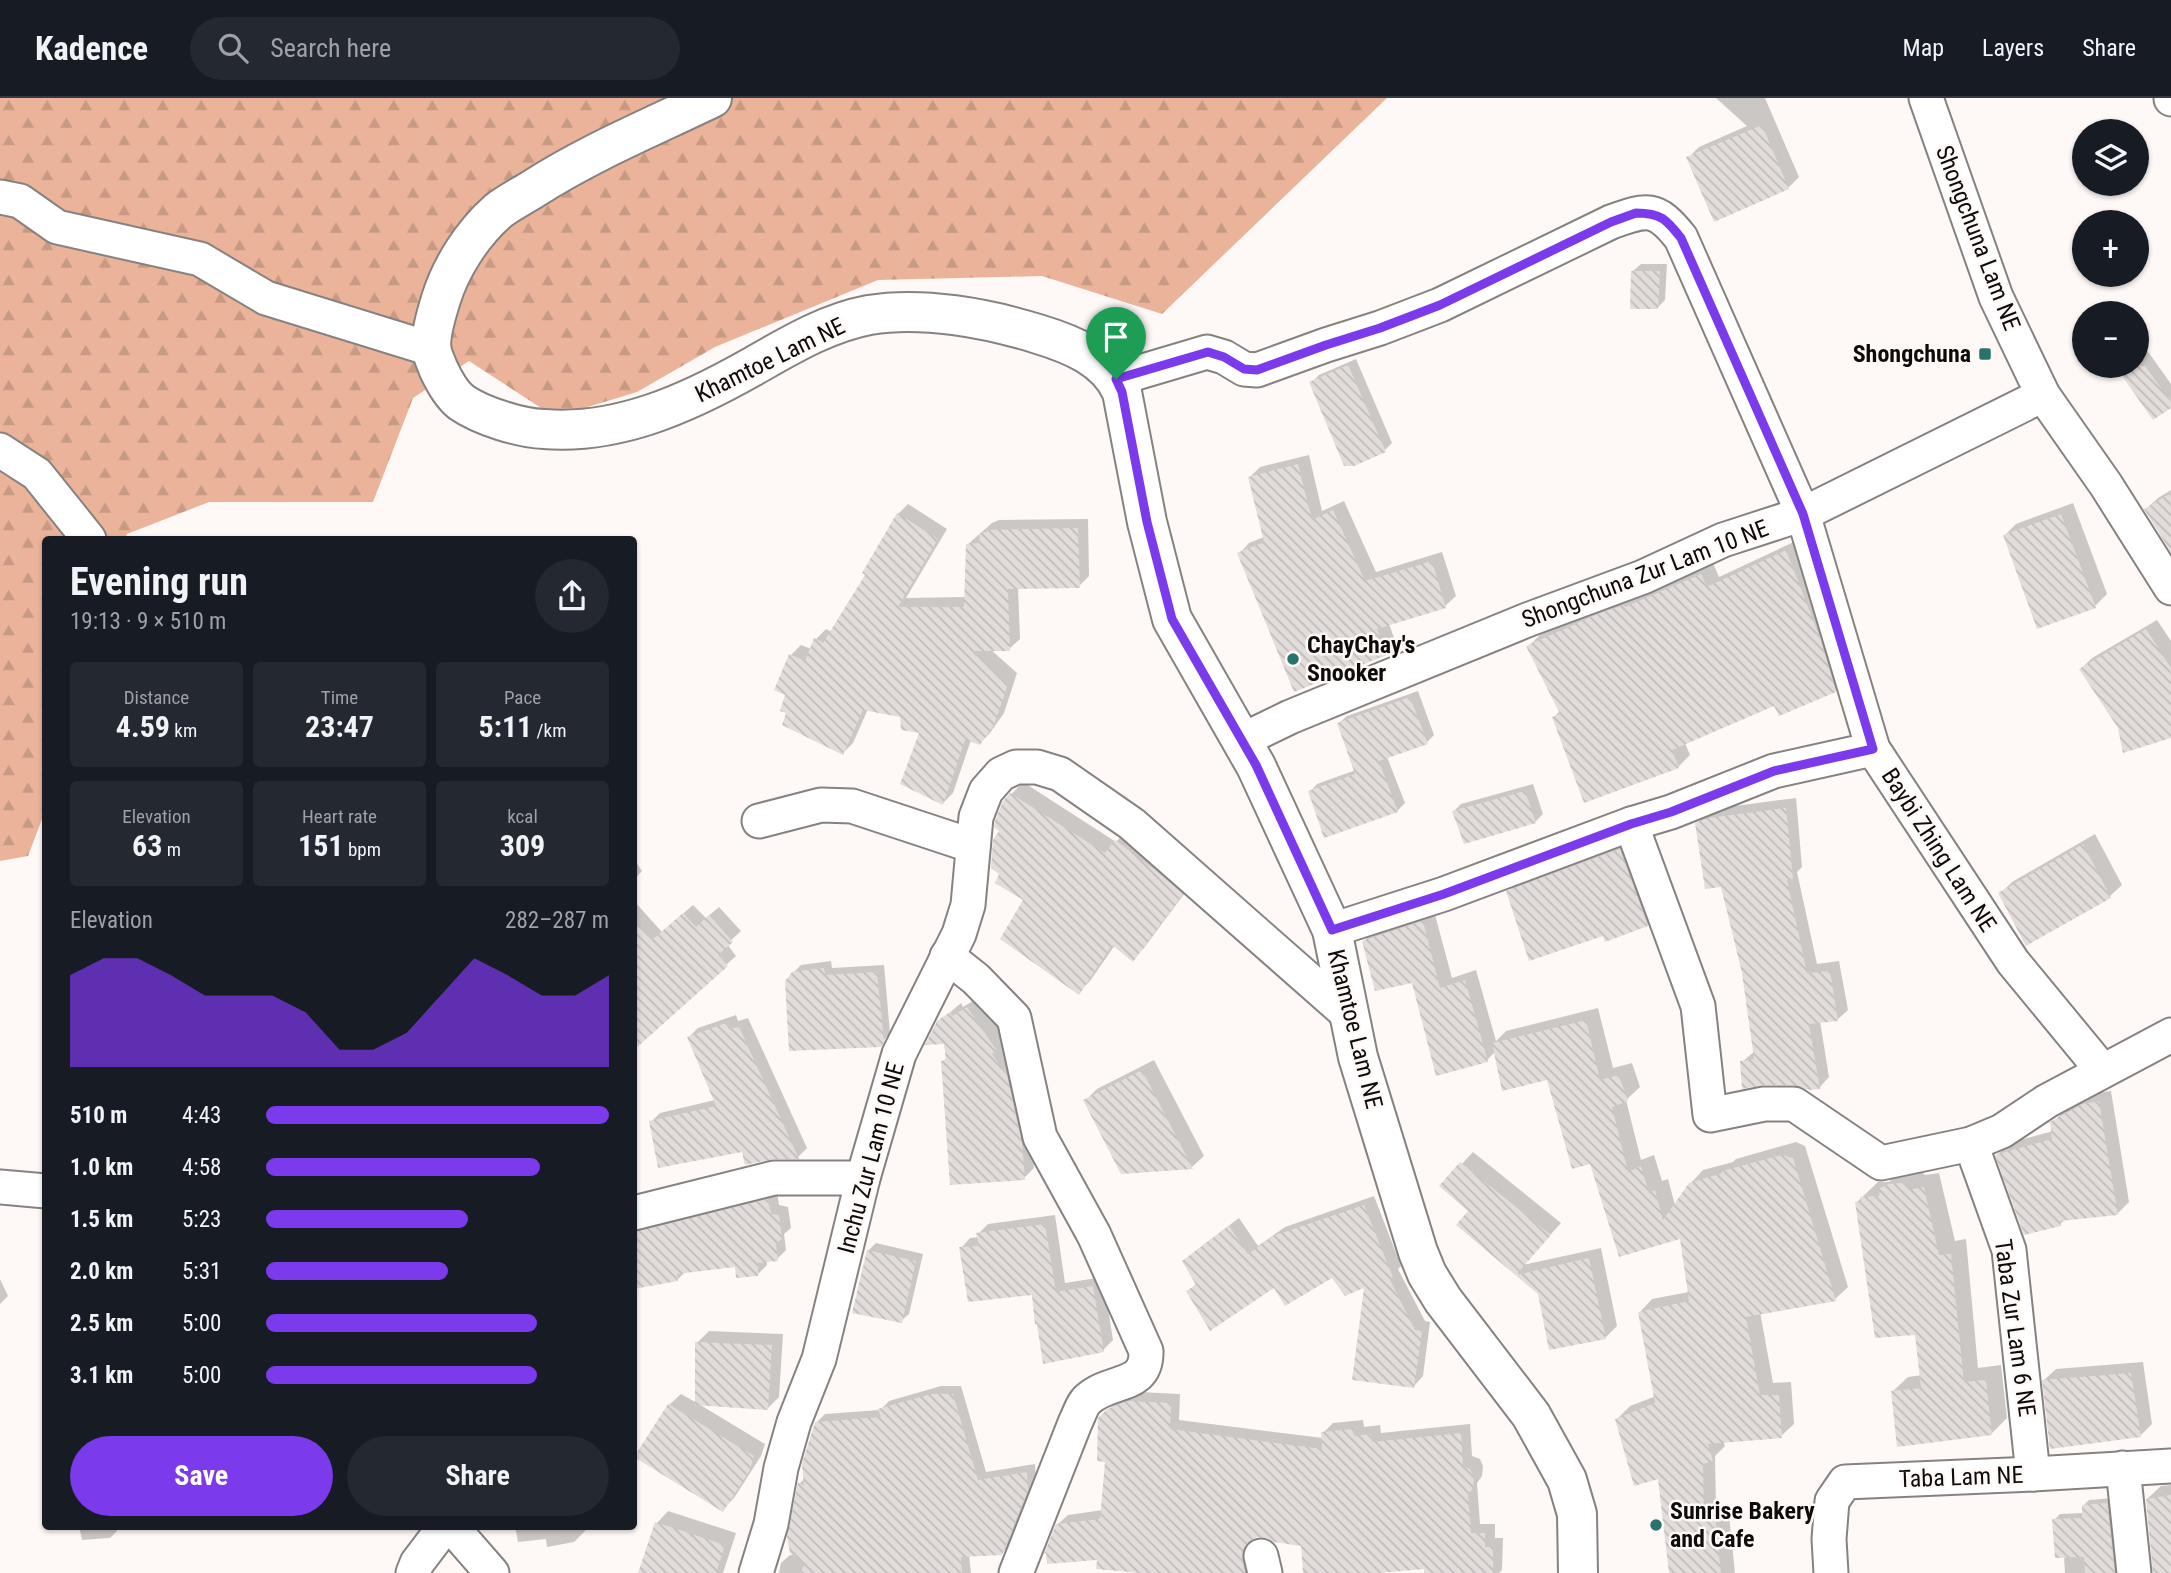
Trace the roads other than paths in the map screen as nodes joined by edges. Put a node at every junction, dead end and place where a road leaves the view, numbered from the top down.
1 (712, 98) edge
2 (1926, 98) edge
3 (0, 197) edge
4 (431, 349) junction
5 (1116, 379) junction
6 (2043, 396) junction
7 (0, 450) edge
8 (1803, 514) junction
9 (87, 536) edge
10 (2171, 588) edge
11 (1243, 743) junction
12 (1873, 749) junction
13 (759, 821) dead end
14 (1631, 824) junction
15 (973, 846) junction
16 (1332, 930) junction
17 (947, 956) junction
18 (1350, 1016) junction
19 (2171, 1035) edge
20 (2102, 1070) junction
21 (1971, 1144) junction
22 (863, 1178) junction
23 (0, 1186) edge
24 (42, 1191) edge
25 (637, 1212) edge
26 (2171, 1466) edge
27 (2123, 1468) junction
28 (2034, 1474) junction
29 (442, 1530) edge
30 (454, 1530) edge
31 (413, 1573) edge
32 (492, 1573) edge
33 (756, 1573) edge
34 (1016, 1573) edge
35 (1578, 1573) edge
36 (1832, 1573) edge
37 (2134, 1573) edge

1 - 4 main road
2 - 6 street, Shongchuna Lam NE
3 - 4 street
4 - 5 main road, Khamtoe Lam NE
5 - 8 street, Baybi Zhing Lam NE
5 - 11 main road, Khamtoe Lam NE
6 - 8 street, Shongchuna Zur Lam 10 NE
6 - 10 street, Shongchuna Lam NE
7 - 9 street
8 - 11 street, Shongchuna Zur Lam 10 NE
8 - 12 street, Baybi Zhing Lam NE
11 - 16 main road, Khamtoe Lam NE
12 - 14 street
12 - 20 street, Baybi Zhing Lam NE
13 - 15 street
14 - 16 street
14 - 21 street
15 - 17 street, Inchu Zur Lam 10 NE
15 - 18 street, Inchu Zur Lam 10 NE
16 - 18 main road, Khamtoe Lam NE
17 - 22 street, Inchu Zur Lam 10 NE
17 - 34 street
18 - 35 main road, Khamtoe Lam NE
19 - 20 street
20 - 21 street
21 - 28 street, Taba Zur Lam 6 NE
22 - 25 street
22 - 33 street, Inchu Zur Lam 10 NE
23 - 24 street
26 - 27 street, Taba Lam NE
27 - 28 street, Taba Lam NE
27 - 37 street
28 - 36 street, Taba Lam NE
29 - 31 street
30 - 32 street

